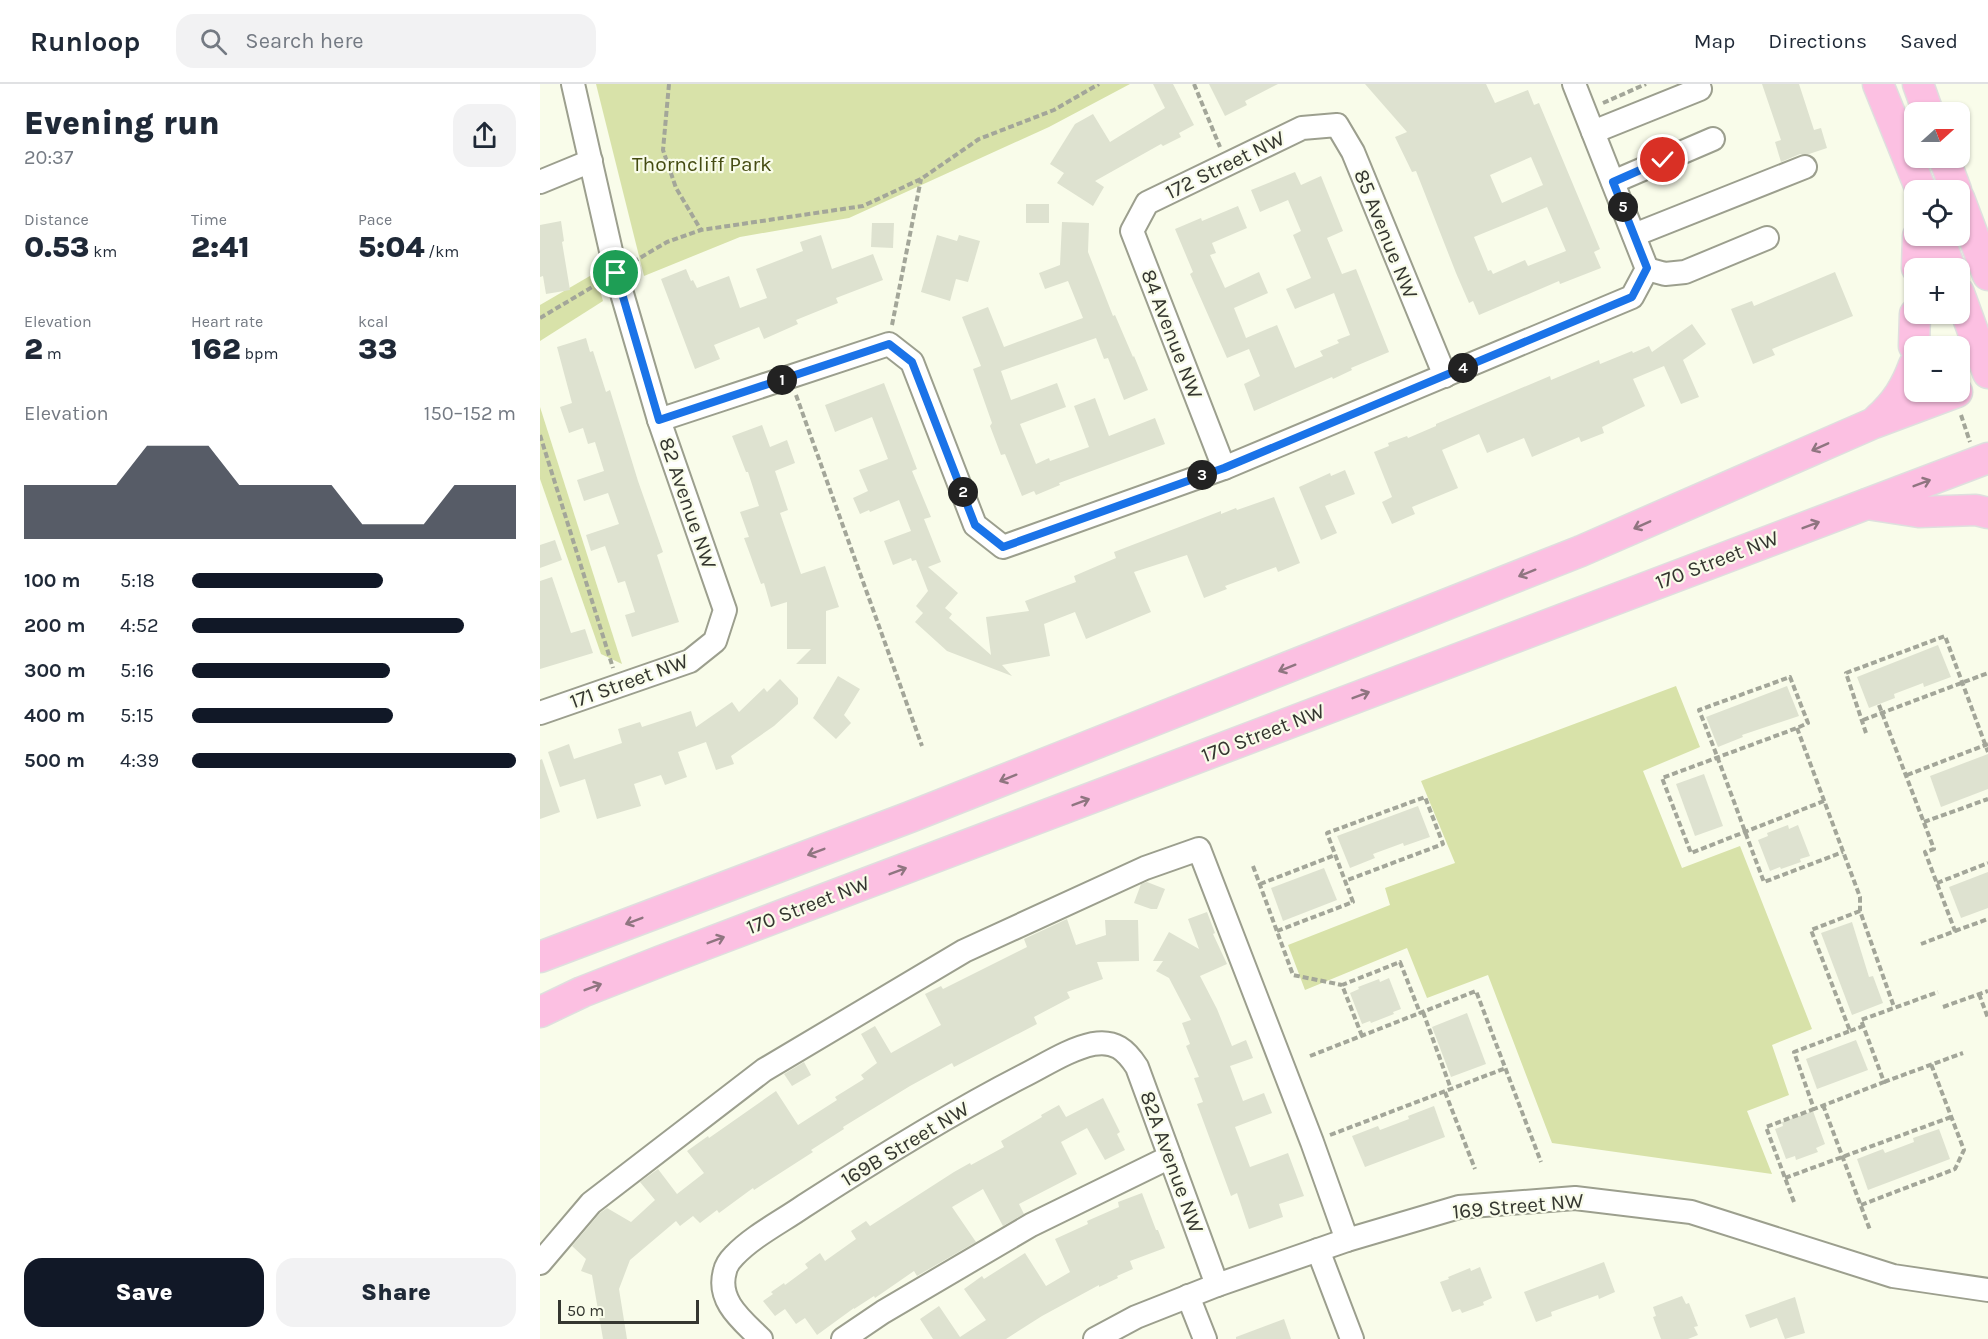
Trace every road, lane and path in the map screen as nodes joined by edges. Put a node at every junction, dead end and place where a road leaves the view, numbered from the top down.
1 (573, 84) edge
2 (669, 84) edge
3 (1099, 84) edge
4 (1194, 84) edge
5 (1574, 84) edge
6 (1646, 84) edge
7 (1878, 84) edge
8 (1918, 84) edge
9 (1700, 89) dead end
10 (1924, 102) edge
11 (1585, 111) junction
12 (1302, 128) joint
13 (1593, 132) junction
14 (1713, 139) dead end
15 (591, 160) junction
16 (1227, 164) junction
17 (1805, 167) dead end
18 (921, 178) junction
19 (1917, 180) edge
20 (540, 182) edge
21 (1613, 182) junction
22 (1147, 203) joint
23 (1970, 224) edge
24 (701, 230) junction
25 (1634, 235) junction
26 (1767, 238) dead end
27 (1981, 250) edge
28 (1647, 268) junction
29 (616, 273) junction
30 (1988, 275) edge
31 (540, 318) edge
32 (1970, 323) edge
33 (889, 344) junction
34 (1988, 373) edge
35 (1445, 376) junction
36 (790, 377) junction
37 (1988, 380) edge
38 (1970, 387) edge
39 (1904, 389) edge
40 (1929, 402) edge
41 (659, 420) junction
42 (1874, 423) junction
43 (540, 435) edge
44 (1988, 458) edge
45 (1224, 468) junction
46 (1867, 504) junction
47 (1988, 513) edge
48 (715, 642) joint
49 (1988, 673) edge
50 (1962, 683) junction
51 (619, 686) junction
52 (1879, 705) dead end
53 (1882, 712) junction
54 (540, 713) edge
55 (1863, 720) junction
56 (1797, 728) junction
57 (1866, 733) dead end
58 (1987, 745) edge
59 (922, 746) dead end
60 (1988, 752) edge
61 (1718, 757) junction
62 (1907, 775) junction
63 (1988, 799) edge
64 (1824, 801) junction
65 (1924, 822) junction
66 (1745, 832) junction
67 (1843, 852) junction
68 (1335, 855) junction
69 (1988, 863) edge
70 (1253, 866) dead end
71 (1345, 881) junction
72 (1937, 883) junction
73 (1260, 884) junction
74 (1860, 911) junction
75 (1988, 919) edge
76 (1277, 931) junction
77 (1955, 931) junction
78 (1921, 944) dead end
79 (540, 957) edge
80 (1342, 985) junction
81 (1988, 991) edge
82 (1938, 992) dead end
83 (1979, 994) junction
84 (1894, 1007) junction
85 (1943, 1007) dead end
86 (540, 1012) edge
87 (1421, 1012) junction
88 (1988, 1018) edge
89 (1863, 1026) junction
90 (1850, 1031) junction
91 (1362, 1036) junction
92 (1116, 1045) joint
93 (1963, 1053) dead end
94 (1310, 1056) dead end
95 (1931, 1064) junction
96 (1506, 1068) junction
97 (1884, 1082) junction
98 (1451, 1089) junction
99 (1445, 1092) junction
100 (1823, 1105) junction
101 (1814, 1109) junction
102 (1951, 1117) junction
103 (1312, 1142) junction
104 (1170, 1157) junction
105 (1842, 1157) junction
106 (1541, 1162) dead end
107 (1474, 1169) dead end
108 (1785, 1178) junction
109 (1794, 1202) dead end
110 (1861, 1205) junction
111 (1870, 1230) dead end
112 (1347, 1240) junction
113 (1318, 1250) junction
114 (540, 1263) edge
115 (1217, 1285) junction
116 (1988, 1290) edge
117 (1188, 1296) junction
118 (761, 1339) edge
119 (843, 1339) edge
120 (1095, 1339) edge
121 (1204, 1339) edge
122 (1352, 1339) edge

1 - 15 street, 82 Avenue NW
2 - 24 path
3 - 18 path
4 - 16 path
5 - 11 street
6 - 11 path
7 - 19 main road
8 - 10 main road
9 - 13 street
11 - 13 street
12 - 16 street, 172 Street NW
12 - 35 street, 85 Avenue NW
13 - 21 street
14 - 21 street
15 - 20 street
15 - 29 street, 82 Avenue NW
16 - 22 street, 172 Street NW
17 - 25 street
18 - 24 path
18 - 33 path
21 - 25 street
22 - 45 street, 84 Avenue NW
23 - 27 main road
24 - 29 path
25 - 28 street
26 - 28 street
27 - 30 main road
28 - 35 street
29 - 31 path
29 - 41 street, 82 Avenue NW
32 - 34 main road
33 - 36 street
33 - 45 street
35 - 45 street
36 - 41 street
36 - 59 path
37 - 38 main road
39 - 42 main road
40 - 42 main road
41 - 48 street, 82 Avenue NW
42 -> 79 main road
43 - 51 path
46 -> 44 main road, 170 Street NW
46 - 47 main road
86 -> 46 main road, 170 Street NW
48 - 51 street, 171 Street NW
49 - 50 path
50 - 53 path
50 - 55 path
50 - 58 path
51 - 54 street, 171 Street NW
52 - 53 path
53 - 55 path
53 - 62 path
55 - 57 path
56 - 61 path
56 - 61 path
56 - 64 path
58 - 60 path
58 - 62 path
61 - 66 path
61 - 66 path
62 - 65 path
63 - 65 path
64 - 66 path
64 - 67 path
65 - 72 path
66 - 67 path
67 - 74 path
68 - 71 path
68 - 71 path
68 - 73 path
69 - 72 path
70 - 73 path
71 - 76 path
72 - 77 path
73 - 76 path
74 - 84 path
74 - 90 path
75 - 77 path
76 - 80 path
77 - 78 path
80 - 87 path
80 - 91 path
81 - 83 path
82 - 84 path
83 - 85 path
83 - 88 path
84 - 89 path
87 - 91 path
87 - 96 path
87 - 98 path
89 - 90 path
89 - 97 path
90 - 101 path
91 - 94 path
92 - 104 street, 82A Avenue NW
92 - 118 street, 169B Street NW
93 - 95 path
95 - 97 path
95 - 102 path
96 - 98 path
96 - 106 path
97 - 100 path
98 - 99 path
99 - 103 path
99 - 107 path
100 - 101 path
100 - 105 path
101 - 108 path
102 - 105 path
102 - 110 path
103 - 112 street
103 - 114 street
104 - 115 street, 82A Avenue NW
104 - 119 street
105 - 108 path
105 - 110 path
108 - 109 path
110 - 111 path
112 - 113 street, 169 Street NW
112 - 116 street, 169 Street NW
113 - 115 street, 169 Street NW
113 - 122 street
115 - 117 street, 169 Street NW
117 - 120 street, 169 Street NW
117 - 121 street

